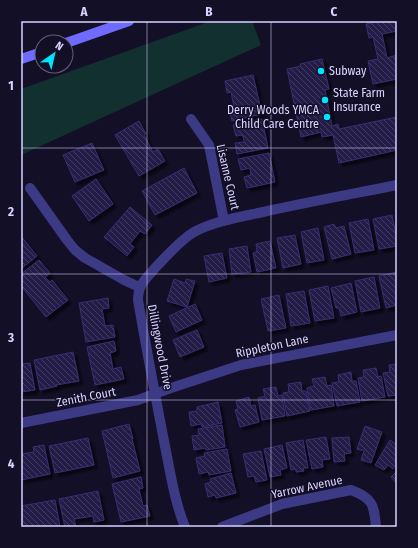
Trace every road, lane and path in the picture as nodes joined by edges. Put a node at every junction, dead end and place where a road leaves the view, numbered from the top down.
1 (129, 21) edge
2 (74, 40) edge
3 (34, 55) edge
4 (21, 59) edge
5 (191, 119) dead end
6 (397, 185) edge
7 (30, 188) dead end
8 (224, 221) junction
9 (139, 287) junction
10 (397, 335) edge
11 (155, 394) junction
12 (21, 423) edge
13 (185, 527) edge
14 (222, 527) edge
15 (376, 527) edge

1 - 2 main road
3 - 4 main road
5 - 8 street, Lisanne Court
6 - 8 street
7 - 9 street
8 - 9 street
9 - 11 street, Dillingwood Drive
10 - 11 street, Rippleton Lane
11 - 12 street, Zenith Court
11 - 13 street, Dillingwood Drive
14 - 15 street, Yarrow Avenue

